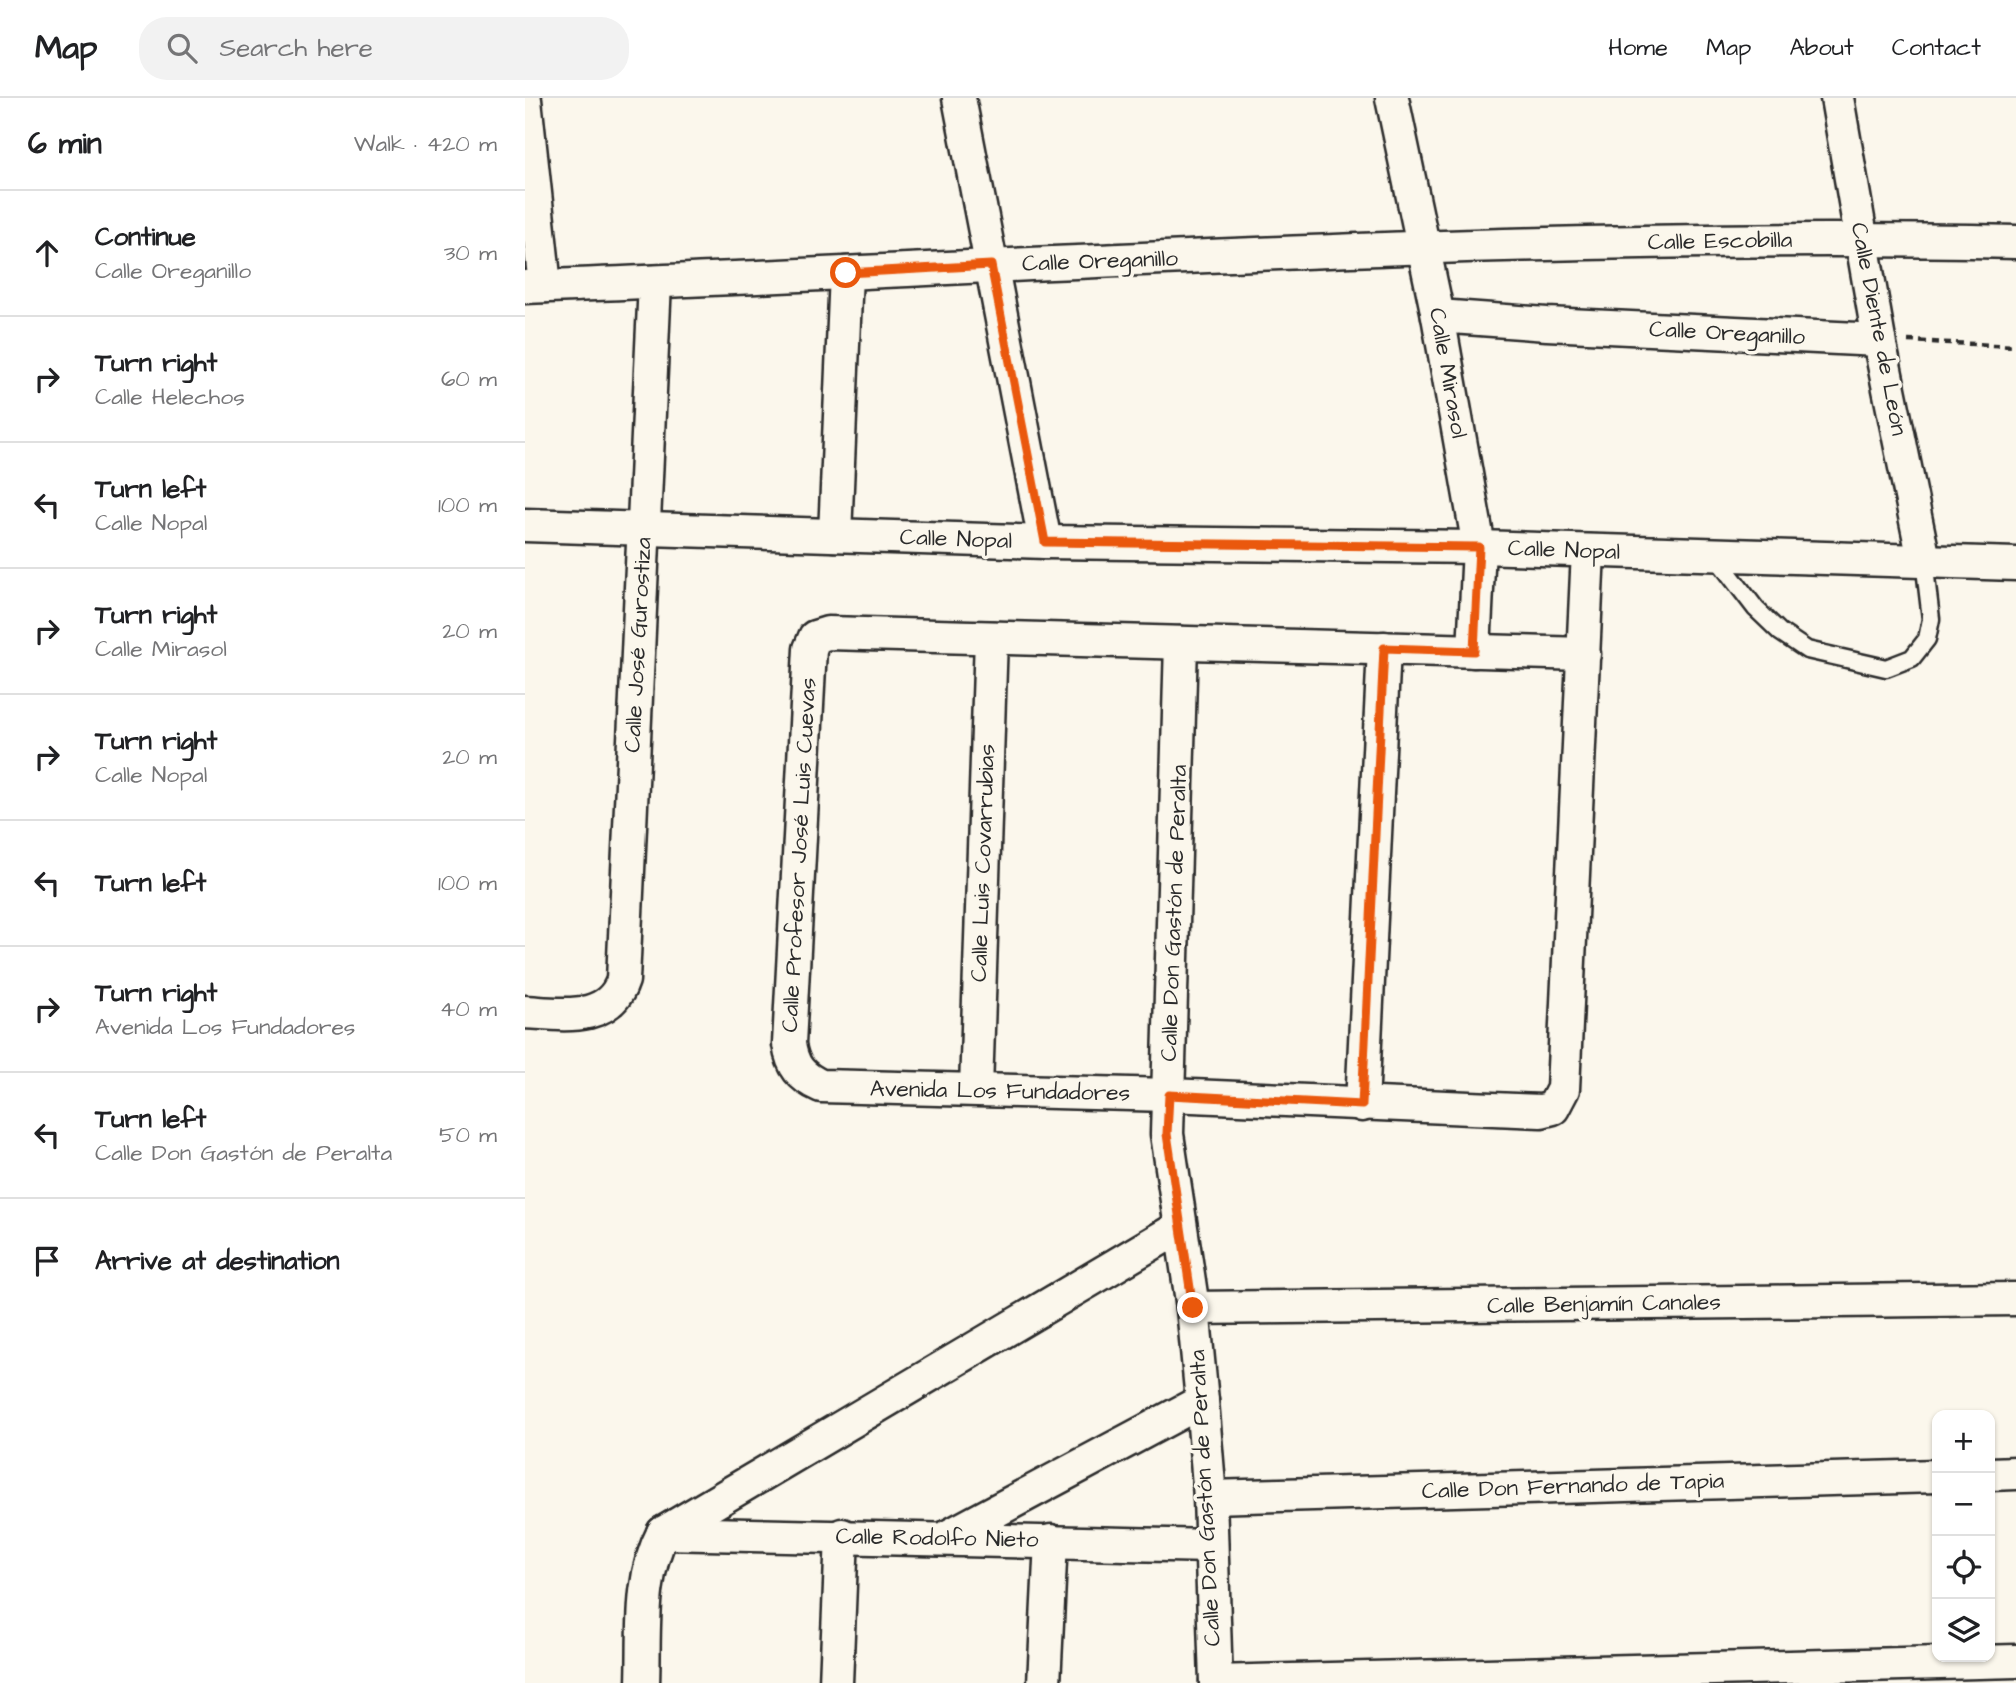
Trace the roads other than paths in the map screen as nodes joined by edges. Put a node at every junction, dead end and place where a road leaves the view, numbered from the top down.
1 (959, 98) edge
2 (1392, 98) edge
3 (1837, 98) edge
4 (525, 100) edge
5 (1861, 239) junction
6 (2016, 242) edge
7 (1423, 247) junction
8 (991, 265) junction
9 (846, 273) junction
10 (655, 282) junction
11 (535, 286) edge
12 (1438, 316) junction
13 (1879, 340) junction
14 (525, 525) edge
15 (644, 530) junction
16 (835, 535) junction
17 (1045, 542) junction
18 (1479, 547) junction
19 (1588, 551) junction
20 (1716, 557) junction
21 (1924, 560) junction
22 (2016, 564) edge
23 (991, 638) junction
24 (1181, 643) junction
25 (1384, 648) junction
26 (1474, 651) junction
27 (1584, 654) junction
28 (525, 1012) edge
29 (799, 1072) joint
30 (975, 1089) junction
31 (1169, 1095) junction
32 (1362, 1105) junction
33 (1180, 1227) junction
34 (2016, 1299) edge
35 (1193, 1308) junction
36 (1202, 1402) junction
37 (2016, 1473) edge
38 (1995, 1474) edge
39 (1932, 1476) edge
40 (1210, 1497) junction
41 (663, 1533) junction
42 (842, 1535) junction
43 (944, 1538) junction
44 (1051, 1541) junction
45 (1212, 1546) junction
46 (2016, 1661) edge
47 (1216, 1682) edge
48 (643, 1683) edge
49 (836, 1683) edge
50 (1044, 1683) edge

1 - 8 street
2 - 7 street, Calle Mirasol
3 - 5 street, Calle Diente de León
4 - 11 street
5 - 6 street, Calle Escobilla
5 - 7 street, Calle Escobilla
5 - 13 street, Calle Diente de León
7 - 8 street, Calle Oreganillo
7 - 12 street, Calle Mirasol
8 - 9 street, Calle Oreganillo
8 - 17 street
9 - 10 street, Calle Oreganillo
9 - 16 street
10 - 11 street, Calle Oreganillo
10 - 15 street, Calle José Gurostiza
12 - 13 street, Calle Oreganillo
12 - 18 street, Calle Mirasol
13 - 21 street, Calle Diente de León
14 - 15 street, Calle Nopal
15 - 16 street, Calle Nopal
15 - 28 street, Calle José Gurostiza
16 - 17 street, Calle Nopal
17 - 18 street, Calle Nopal
18 - 19 street, Calle Nopal
18 - 26 street, Calle Mirasol
19 - 20 street, Calle Nopal
19 - 27 street
20 - 21 street, Calle Nopal
20 - 21 lane
21 - 22 street, Calle Nopal
23 - 24 street
23 - 29 street, Calle Profesor José Luis Cuevas
23 - 30 street, Calle Luis Covarrubias
24 - 25 street
24 - 31 street, Calle Don Gastón de Peralta
25 - 26 street
25 - 32 street
26 - 27 street
27 - 32 street, Avenida Los Fundadores
29 - 30 street, Avenida Los Fundadores
30 - 31 street, Avenida Los Fundadores
31 - 32 street, Avenida Los Fundadores
31 - 33 street, Calle Don Gastón de Peralta
33 - 35 street, Calle Don Gastón de Peralta
33 - 41 street
34 - 35 street, Calle Benjamín Canales
35 - 36 street, Calle Don Gastón de Peralta
36 - 40 street, Calle Don Gastón de Peralta
36 - 43 street
37 - 38 street
39 - 40 street, Calle Don Fernando de Tapia
40 - 45 street, Calle Don Gastón de Peralta
41 - 42 street, Calle Rodolfo Nieto
41 - 48 street
42 - 43 street, Calle Rodolfo Nieto
42 - 49 street
43 - 44 street, Calle Rodolfo Nieto
44 - 45 street, Calle Rodolfo Nieto
44 - 50 street
45 - 47 street, Calle Don Gastón de Peralta
46 - 47 street

